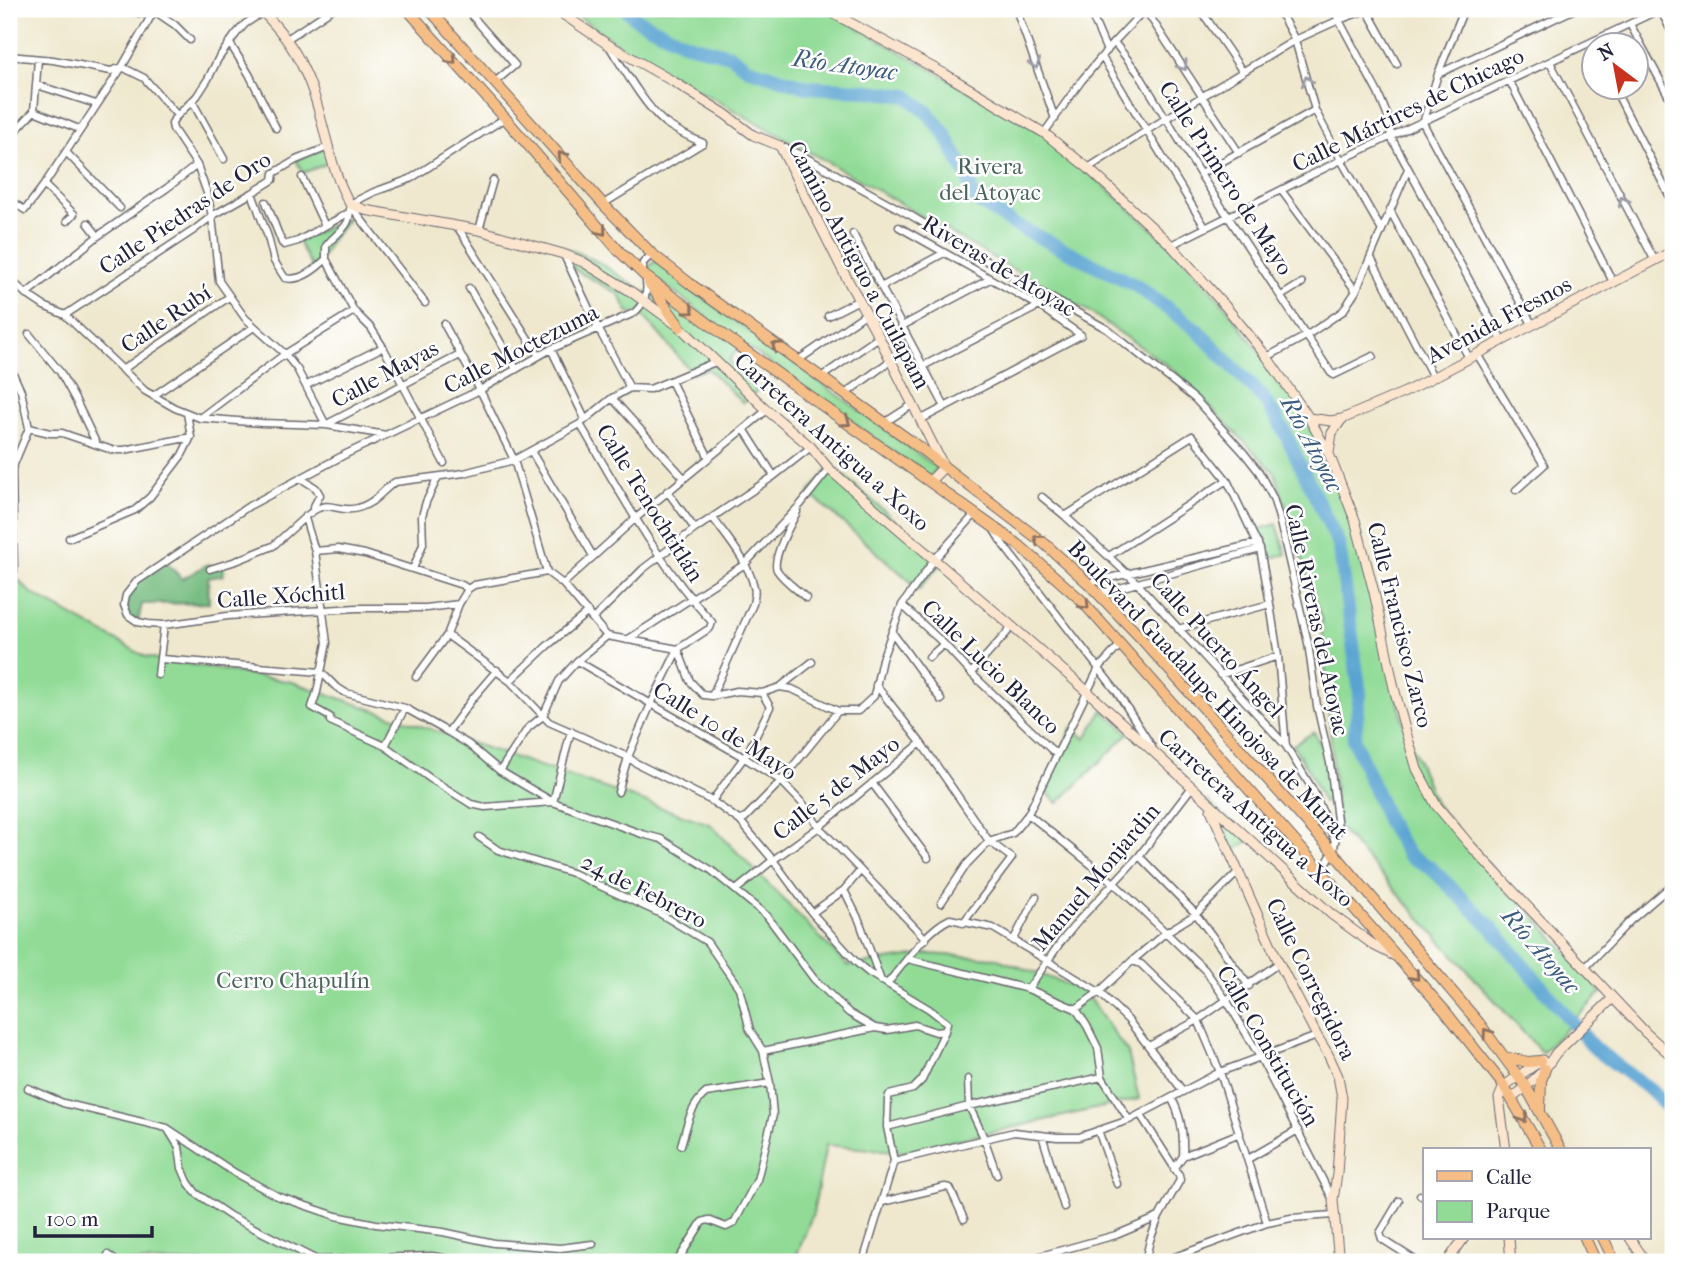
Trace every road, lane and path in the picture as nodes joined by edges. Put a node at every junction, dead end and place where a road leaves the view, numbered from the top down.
1 (118, 9) edge
2 (332, 9) edge
3 (407, 9) edge
4 (429, 9) edge
5 (466, 9) edge
6 (555, 9) edge
7 (825, 9) edge
8 (1016, 9) edge
9 (1089, 9) edge
10 (1145, 9) edge
11 (1200, 9) edge
12 (1278, 9) edge
13 (1334, 9) edge
14 (1368, 9) edge
15 (1464, 9) edge
16 (1574, 9) edge
17 (1660, 9) edge
18 (262, 10) edge
19 (153, 11) edge
20 (1339, 20) junction
21 (1630, 24) junction
22 (1613, 32) edge
23 (1673, 35) edge
24 (287, 39) junction
25 (190, 40) dead end
26 (1295, 40) junction
27 (229, 42) junction
28 (1114, 42) junction
29 (607, 44) junction
30 (1580, 47) edge
31 (1104, 54) junction
32 (9, 56) edge
33 (38, 59) junction
34 (1550, 62) junction
35 (1397, 64) dead end
36 (122, 67) junction
37 (1243, 72) junction
38 (1438, 74) junction
39 (1509, 80) junction
40 (495, 82) junction
41 (37, 85) junction
42 (1203, 97) junction
43 (192, 101) junction
44 (1621, 102) edge
45 (96, 104) junction
46 (1673, 104) edge
47 (1315, 110) junction
48 (34, 111) junction
49 (177, 116) junction
50 (505, 118) junction
51 (1055, 119) junction
52 (1165, 119) junction
53 (1423, 122) junction
54 (276, 128) dead end
55 (79, 130) junction
56 (1146, 131) junction
57 (1044, 133) junction
58 (1391, 137) junction
59 (780, 146) junction
60 (328, 147) junction
61 (9, 149) edge
62 (66, 152) junction
63 (1239, 153) junction
64 (224, 159) dead end
65 (1341, 160) junction
66 (197, 165) junction
67 (1088, 168) junction
68 (1408, 169) junction
69 (1199, 174) junction
70 (302, 177) dead end
71 (493, 180) dead end
72 (44, 185) junction
73 (1281, 190) junction
74 (252, 193) junction
75 (9, 200) edge
76 (266, 202) dead end
77 (1673, 202) edge
78 (603, 204) junction
79 (120, 208) dead end
80 (350, 208) junction
81 (1390, 210) junction
82 (212, 216) junction
83 (1227, 216) junction
84 (67, 221) dead end
85 (88, 223) dead end
86 (325, 226) junction
87 (457, 226) junction
88 (898, 227) dead end
89 (1205, 227) junction
90 (1381, 229) junction
91 (479, 230) junction
92 (853, 234) dead end
93 (98, 236) junction
94 (1171, 245) junction
95 (1673, 251) edge
96 (944, 253) junction
97 (563, 254) junction
98 (652, 254) junction
99 (326, 258) junction
100 (1371, 258) junction
101 (1655, 261) junction
102 (645, 276) junction
103 (9, 278) edge
104 (990, 279) junction
105 (1613, 282) junction
106 (1302, 283) dead end
107 (881, 287) junction
108 (469, 288) dead end
109 (1356, 291) junction
110 (26, 293) junction
111 (1281, 296) junction
112 (229, 298) junction
113 (859, 300) junction
114 (644, 301) junction
115 (425, 303) dead end
116 (1039, 306) junction
117 (354, 311) junction
118 (867, 313) junction
119 (65, 315) junction
120 (828, 316) dead end
121 (444, 324) dead end
122 (1532, 324) junction
123 (902, 326) junction
124 (254, 327) junction
125 (680, 327) junction
126 (598, 328) junction
127 (29, 334) dead end
128 (1306, 336) junction
129 (879, 337) junction
130 (1502, 340) junction
131 (383, 347) junction
132 (551, 349) junction
133 (285, 354) junction
134 (460, 355) junction
135 (539, 356) junction
136 (1373, 356) dead end
137 (1473, 356) junction
138 (1267, 357) junction
139 (797, 361) junction
140 (890, 361) junction
141 (715, 362) junction
142 (9, 365) edge
143 (923, 366) junction
144 (516, 369) junction
145 (122, 370) junction
146 (821, 377) junction
147 (1433, 377) junction
148 (671, 381) junction
149 (403, 384) junction
150 (307, 385) junction
151 (630, 388) junction
152 (480, 390) junction
153 (845, 394) junction
154 (153, 396) junction
155 (612, 398) junction
156 (912, 405) junction
157 (945, 407) junction
158 (767, 410) junction
159 (187, 413) junction
160 (200, 418) junction
161 (1309, 418) junction
162 (422, 419) junction
163 (1342, 419) junction
164 (920, 420) junction
165 (583, 422) junction
166 (884, 423) junction
167 (326, 425) junction
168 (29, 428) junction
169 (744, 429) junction
170 (388, 435) junction
171 (191, 437) junction
172 (97, 444) junction
173 (811, 447) junction
174 (531, 451) junction
175 (1329, 454) junction
176 (709, 458) junction
177 (514, 460) junction
178 (444, 463) dead end
179 (944, 467) junction
180 (10, 469) edge
181 (829, 469) junction
182 (774, 476) junction
183 (438, 477) junction
184 (684, 478) junction
185 (302, 479) junction
186 (1227, 480) junction
187 (930, 481) junction
188 (1516, 489) dead end
189 (667, 491) junction
190 (1042, 497) dead end
191 (801, 504) junction
192 (976, 513) junction
193 (307, 516) junction
194 (1065, 516) junction
195 (713, 517) junction
196 (636, 518) junction
197 (991, 525) junction
198 (695, 529) junction
199 (69, 538) dead end
200 (1259, 546) junction
201 (315, 551) junction
202 (660, 555) junction
203 (593, 556) junction
204 (1109, 556) junction
205 (934, 560) junction
206 (745, 564) junction
207 (210, 569) dead end
208 (413, 569) junction
209 (547, 572) junction
210 (1128, 573) junction
211 (1136, 582) junction
212 (9, 583) edge
213 (1088, 583) junction
214 (563, 584) junction
215 (468, 589) junction
216 (1098, 594) junction
217 (126, 595) joint
218 (806, 598) dead end
219 (691, 600) junction
220 (459, 604) junction
221 (1270, 604) junction
222 (902, 605) junction
223 (324, 610) junction
224 (588, 612) junction
225 (594, 618) junction
226 (164, 625) junction
227 (1012, 627) junction
228 (1178, 629) junction
229 (892, 632) junction
230 (447, 635) junction
231 (607, 636) junction
232 (627, 640) junction
233 (944, 644) junction
234 (1121, 644) junction
235 (678, 649) junction
236 (1278, 656) junction
237 (929, 657) dead end
238 (161, 659) junction
239 (577, 661) junction
240 (812, 663) dead end
241 (1099, 668) junction
242 (497, 670) junction
243 (321, 672) junction
244 (971, 673) junction
245 (158, 675) dead end
246 (1220, 675) junction
247 (416, 677) dead end
248 (510, 681) junction
249 (876, 685) junction
250 (780, 687) junction
251 (1087, 691) junction
252 (762, 693) junction
253 (712, 696) junction
254 (941, 700) dead end
255 (651, 704) junction
256 (405, 708) junction
257 (838, 711) junction
258 (543, 716) junction
259 (571, 731) junction
260 (448, 732) junction
261 (921, 743) junction
262 (385, 746) junction
263 (1286, 746) junction
264 (1056, 754) junction
265 (1157, 755) junction
266 (628, 757) junction
267 (743, 757) junction
268 (500, 771) junction
269 (781, 781) junction
270 (872, 782) junction
271 (1192, 787) junction
272 (618, 792) dead end
273 (712, 801) junction
274 (554, 802) junction
275 (1209, 805) junction
276 (1028, 814) junction
277 (740, 821) junction
278 (819, 827) junction
279 (479, 837) dead end
280 (989, 841) junction
281 (1334, 847) junction
282 (1139, 856) junction
283 (928, 858) dead end
284 (773, 860) junction
285 (860, 871) junction
286 (1322, 871) junction
287 (1238, 872) junction
288 (1114, 883) junction
289 (1673, 884) edge
290 (736, 890) junction
291 (844, 890) junction
292 (1036, 897) dead end
293 (941, 903) dead end
294 (813, 913) junction
295 (1196, 914) junction
296 (963, 923) junction
297 (1165, 933) junction
298 (926, 939) junction
299 (1013, 941) junction
300 (1397, 957) junction
301 (908, 959) junction
302 (1047, 961) junction
303 (1132, 961) junction
304 (1279, 963) junction
305 (1585, 968) junction
306 (884, 982) junction
307 (1249, 986) junction
308 (1028, 989) junction
309 (1099, 992) junction
310 (1613, 998) junction
311 (1227, 1001) junction
312 (1076, 1009) junction
313 (1198, 1020) junction
314 (875, 1028) junction
315 (945, 1031) junction
316 (1317, 1036) junction
317 (1149, 1046) junction
318 (763, 1051) junction
319 (1260, 1057) junction
320 (1504, 1057) junction
321 (1673, 1057) edge
322 (1542, 1065) junction
323 (1220, 1072) junction
324 (1519, 1076) junction
325 (1102, 1077) junction
326 (968, 1079) dead end
327 (770, 1083) junction
328 (1504, 1086) junction
329 (1526, 1087) junction
330 (28, 1088) dead end
331 (1183, 1091) junction
332 (1172, 1098) junction
333 (1512, 1098) junction
334 (969, 1106) junction
335 (1540, 1109) junction
336 (1140, 1114) junction
337 (1129, 1120) junction
338 (887, 1127) junction
339 (167, 1128) junction
340 (1098, 1130) junction
341 (1298, 1130) junction
342 (1240, 1133) junction
343 (1042, 1135) junction
344 (984, 1138) junction
345 (1556, 1139) junction
346 (681, 1145) dead end
347 (1506, 1148) edge
348 (1540, 1148) edge
349 (1560, 1148) edge
350 (1565, 1148) edge
351 (1183, 1156) junction
352 (1248, 1159) junction
353 (894, 1161) junction
354 (1174, 1169) junction
355 (997, 1175) dead end
356 (1117, 1184) dead end
357 (1333, 1200) junction
358 (1399, 1201) dead end
359 (882, 1202) junction
360 (1064, 1207) dead end
361 (1334, 1215) junction
362 (1159, 1217) junction
363 (964, 1219) dead end
364 (1267, 1223) junction
365 (1463, 1240) edge
366 (1509, 1240) edge
367 (1586, 1240) edge
368 (1604, 1240) edge
369 (1631, 1240) edge
370 (593, 1244) dead end
371 (107, 1255) dead end
372 (319, 1261) edge
373 (1510, 1261) edge
374 (117, 1262) edge
375 (464, 1262) edge
376 (675, 1262) edge
377 (863, 1262) edge
378 (1019, 1262) edge
379 (1145, 1262) edge
380 (1161, 1262) edge
381 (1339, 1262) edge
382 (1418, 1262) edge
383 (1447, 1262) edge
384 (1596, 1262) edge
385 (1615, 1262) edge
386 (1646, 1262) edge

1 - 19 street
2 - 24 street
3 -> 50 main road
4 - 40 main road, Boulevard Guadalupe Hinojosa de Murat
5 - 40 street
6 - 29 street, Camino Antiguo a Cuilapam
7 - 57 street, Calle Francisco Zarco
8 -> 51 street
9 - 31 street
10 - 28 street
10 -> 42 street
11 - 37 street
12 - 26 street
13 - 20 street
14 - 20 street
14 - 35 street
15 - 38 street
16 - 38 street
17 - 21 street, Calle Mártires de Chicago
17 - 23 street
18 - 24 street
18 - 27 street
19 - 25 street
19 - 36 street
20 - 26 street
20 - 58 street
21 - 22 street, Calle Mártires de Chicago
21 - 46 street
24 - 60 street
26 - 37 street
47 -> 26 street
27 - 43 street
27 - 54 street
28 - 31 street
28 - 52 street, Calle Primero de Mayo
29 - 59 street, Camino Antiguo a Cuilapam
29 - 78 street
30 - 34 street, Calle Mártires de Chicago
31 - 51 street
31 - 56 street
32 - 33 street
33 - 36 street
33 - 41 street
34 - 39 street, Calle Mártires de Chicago
101 -> 34 street
36 - 45 street
36 - 49 street
37 - 42 street
38 - 53 street
39 - 53 street, Calle Mártires de Chicago
39 - 105 street
78 -> 40 main road, Boulevard Guadalupe Hinojosa de Murat
41 - 45 street
41 - 48 street
42 - 52 street
42 - 63 street
43 - 49 street
43 - 64 street
44 - 77 street
45 - 55 street
47 - 63 street
47 - 65 street
48 - 55 street
48 - 61 street
49 - 66 street
50 - 80 street
50 -> 102 main road
51 - 57 street
52 - 56 street
52 - 69 street, Calle Primero de Mayo
53 - 58 street, Calle Mártires de Chicago
53 - 122 street
55 - 62 street
56 - 67 street
56 - 89 street
57 - 67 street, Calle Francisco Zarco
58 - 65 street, Calle Mártires de Chicago
58 - 68 street
59 - 113 street, Camino Antiguo a Cuilapam
59 - 281 street, Calle Riveras del Atoyac
60 - 74 street, Calle Piedras de Oro
60 - 80 street
62 - 72 street
62 - 79 street
63 - 69 street
65 - 73 street, Calle Mártires de Chicago
65 - 90 street
66 - 82 street
66 - 93 street
67 - 94 street, Calle Francisco Zarco
68 - 81 street
68 - 130 street
69 - 83 street, Calle Primero de Mayo
70 - 86 street
71 - 91 street
72 - 75 street
72 - 84 street
73 - 83 street, Calle Mártires de Chicago
73 - 109 street
74 - 82 street, Calle Piedras de Oro
74 - 99 street
76 - 86 street
78 - 98 main road, Boulevard Guadalupe Hinojosa de Murat
80 - 86 street
80 - 87 street, Carretera Antigua a Xoxo
80 - 99 street
80 - 115 street
81 - 90 street
81 - 137 street
82 - 112 street
82 - 119 street, Calle Piedras de Oro
83 - 89 street, Calle Mártires de Chicago
83 - 111 street, Calle Primero de Mayo
85 - 93 street
87 - 91 street, Carretera Antigua a Xoxo
87 - 135 street
88 - 96 street, Riveras de Atoyac
89 - 94 street, Calle Mártires de Chicago
90 - 100 street
91 - 97 street, Carretera Antigua a Xoxo
92 - 107 street
93 - 110 street
94 - 138 street, Calle Francisco Zarco
95 - 101 street, Avenida Fresnos
96 - 104 street, Riveras de Atoyac
96 - 107 street
97 - 114 street, Carretera Antigua a Xoxo
97 - 126 street
98 - 102 street
139 -> 98 main road, Boulevard Guadalupe Hinojosa de Murat
99 - 117 street
100 - 109 street
100 - 147 street
101 - 105 street, Avenida Fresnos
102 - 114 street
102 - 125 main road
102 -> 187 main road, Boulevard Guadalupe Hinojosa de Murat
103 - 110 street
104 - 116 street, Riveras de Atoyac
104 - 123 street
105 - 122 street, Avenida Fresnos
106 - 111 street
107 - 123 street
108 - 144 street
109 - 128 street
110 - 119 street
111 - 128 street, Calle Primero de Mayo
112 - 124 street
112 - 145 street, Calle Rubí
113 - 118 street, Camino Antiguo a Cuilapam
113 - 120 street
114 - 125 street, Carretera Antigua a Xoxo
114 - 126 street, Calle Moctezuma
116 - 143 street
116 - 157 street, Riveras de Atoyac
117 - 131 street
117 - 133 street
118 - 129 street, Camino Antiguo a Cuilapam
118 - 139 street
119 - 145 street
121 - 134 street
122 - 130 street, Avenida Fresnos
123 - 143 street
124 - 133 street
124 - 154 street
125 - 141 street, Carretera Antigua a Xoxo
126 - 132 street, Calle Moctezuma
126 - 151 street
127 - 172 street
128 - 136 street, Calle Primero de Mayo
128 - 138 street
129 - 140 street, Camino Antiguo a Cuilapam
129 - 146 street
130 - 137 street, Avenida Fresnos
131 - 149 street
131 - 150 street
132 - 135 street, Calle Moctezuma
132 - 165 street, Calle Tenochtitlán
133 - 150 street
133 - 160 street
134 - 149 street, Calle Mayas
134 - 152 street
135 - 144 street, Calle Moctezuma
137 - 147 street, Avenida Fresnos
137 - 188 street
138 - 161 street, Calle Francisco Zarco
139 - 146 main road, Boulevard Guadalupe Hinojosa de Murat
140 - 153 street
140 - 156 street, Camino Antiguo a Cuilapam
141 - 148 street
141 - 158 street, Carretera Antigua a Xoxo
142 - 168 street
143 - 157 street
144 - 152 street, Calle Moctezuma
145 - 154 street
146 - 153 main road, Boulevard Guadalupe Hinojosa de Murat
147 - 163 street, Avenida Fresnos
148 - 151 street
148 - 176 street
149 - 162 street
149 - 167 street, Calle Mayas
150 - 167 street
151 - 155 street
152 - 162 street, Calle Moctezuma
152 - 177 street
153 - 166 main road, Boulevard Guadalupe Hinojosa de Murat
154 - 159 street
155 - 165 street
155 - 184 street
156 - 164 street, Camino Antiguo a Cuilapam
156 - 166 street
157 - 164 street
158 - 169 street
158 - 173 street, Carretera Antigua a Xoxo
159 - 160 street
159 - 171 street
160 - 167 street
161 - 163 street, Avenida Fresnos
161 - 175 street, Calle Francisco Zarco
162 - 170 street, Calle Moctezuma
162 - 178 street
163 - 175 street
164 - 179 street, Camino Antiguo a Cuilapam
165 - 174 street
165 - 196 street, Calle Tenochtitlán
166 - 179 main road, Boulevard Guadalupe Hinojosa de Murat
167 - 170 street
168 - 172 street
168 - 180 street
169 - 176 street
169 - 182 street
170 - 185 street, Calle Moctezuma
171 - 172 street
171 - 199 street
173 - 181 street, Carretera Antigua a Xoxo
173 - 182 street
174 - 177 street
174 - 203 street
175 - 305 street, Calle Francisco Zarco
176 - 184 street
177 - 183 street
177 - 209 street
179 - 187 street
213 -> 179 main road, Boulevard Guadalupe Hinojosa de Murat
180 - 212 street
181 - 191 street
181 - 205 street, Carretera Antigua a Xoxo
182 - 195 street
183 - 193 street
183 - 208 street
184 - 189 street
185 - 193 street
185 - 217 street, Calle Moctezuma
186 - 194 street
186 - 200 street
186 - 204 street
187 - 192 main road, Boulevard Guadalupe Hinojosa de Murat
189 - 196 street
189 - 198 street
190 - 194 street, Calle Puerto Ángel
191 - 206 street
191 - 218 street
192 - 197 main road, Boulevard Guadalupe Hinojosa de Murat
192 - 205 street
193 - 201 street
193 - 207 street
194 - 204 street, Calle Puerto Ángel
195 - 198 street
195 - 206 street
196 - 202 street, Calle Tenochtitlán
196 - 203 street
197 -> 234 main road, Boulevard Guadalupe Hinojosa de Murat
197 - 241 street
198 - 202 street
200 - 210 street
200 - 211 street
200 - 221 street
201 - 208 street
201 - 223 street
202 - 219 street, Calle Tenochtitlán
202 - 225 street
203 - 214 street
204 - 210 street, Calle Puerto Ángel
205 - 222 street
205 - 227 street, Carretera Antigua a Xoxo
206 - 219 street
206 - 253 street
208 - 215 street
209 - 214 street
209 - 215 street
210 - 211 street, Calle Puerto Ángel
210 - 213 street
211 - 216 street
211 - 228 street, Calle Puerto Ángel
213 - 216 main road, Boulevard Guadalupe Hinojosa de Murat
214 - 224 street
215 - 220 street
216 - 281 main road, Boulevard Guadalupe Hinojosa de Murat
217 - 226 street, Calle Xóchitl
219 - 232 street
219 - 235 street, Calle Tenochtitlán
220 - 223 street, Calle Xóchitl
220 - 230 street
221 - 228 street
221 - 236 street
222 - 229 street
222 - 233 street, Calle Lucio Blanco
223 - 226 street, Calle Xóchitl
223 - 243 street
224 - 225 street
224 - 248 street
225 - 231 street
226 - 238 street
227 - 244 street
227 - 251 street, Carretera Antigua a Xoxo
228 - 246 street, Calle Puerto Ángel
229 - 249 street
229 - 254 street
230 - 242 street
230 - 247 street
231 - 232 street
231 - 239 street
232 - 235 street
233 - 237 street
233 - 244 street, Calle Lucio Blanco
234 - 241 street
234 - 286 main road, Boulevard Guadalupe Hinojosa de Murat
235 - 253 street
235 - 255 street
236 - 246 street
236 - 263 street
238 - 243 street
238 - 245 street
239 - 255 street, Calle 10 de Mayo
239 - 258 street
240 - 250 street
241 - 251 street
241 - 265 street
242 - 248 street
242 - 260 street
243 - 256 street
243 - 262 street
244 - 264 street, Calle Lucio Blanco
246 - 263 street, Calle Puerto Ángel
248 - 258 street
249 - 257 street
249 - 261 street
250 - 252 street
250 - 257 street
251 - 264 street
251 - 265 street, Carretera Antigua a Xoxo
252 - 253 street
252 - 267 street
255 - 266 street
255 - 267 street, Calle 10 de Mayo
256 - 260 street
256 - 262 street
257 - 269 street
258 - 259 street
258 - 268 street
259 - 266 street
259 - 274 street
260 - 268 street
261 - 270 street, Calle 5 de Mayo
261 - 280 street
262 - 274 street
263 - 281 street, Calle Puerto Ángel
264 - 276 street
265 - 271 street, Carretera Antigua a Xoxo
266 - 272 street
266 - 273 street
267 - 269 street, Calle 10 de Mayo
267 - 273 street
268 - 274 street
269 - 277 street
269 - 278 street, Calle 10 de Mayo
270 - 278 street, Calle 5 de Mayo
270 - 283 street
271 - 275 street, Carretera Antigua a Xoxo
271 - 282 street, Manuel Monjardin
273 - 277 street
274 - 290 street
275 - 287 street, Calle Corregidora
275 - 300 street, Carretera Antigua a Xoxo
276 - 280 street
276 - 288 street, Calle Constitución
277 - 284 street
278 - 284 street, Calle 5 de Mayo
278 - 285 street, Calle 10 de Mayo
279 - 318 street, 24 de Febrero
280 - 293 street
280 - 296 street
281 - 286 street, Calle Riveras del Atoyac
320 -> 281 main road, Boulevard Guadalupe Hinojosa de Murat
282 - 288 street, Manuel Monjardin
282 - 295 street
284 - 290 street, Calle 5 de Mayo
284 - 294 street
285 - 291 street
285 - 298 street, Calle 10 de Mayo
286 - 300 main road, Boulevard Guadalupe Hinojosa de Murat
287 - 295 street
287 - 304 street, Calle Corregidora
288 - 297 street, Calle Constitución
288 - 302 street, Manuel Monjardin
289 - 305 street
290 - 314 street
291 - 294 street
291 - 306 street
292 - 299 street
294 - 306 street
295 - 297 street
295 - 307 street
296 - 298 street
296 - 299 street
297 - 303 street
297 - 311 street, Calle Constitución
298 - 301 street
299 - 302 street
300 -> 328 main road, Boulevard Guadalupe Hinojosa de Murat
301 - 306 street
301 - 308 street
302 - 308 street, Manuel Monjardin
302 - 309 street
303 - 309 street
303 - 313 street
304 - 307 street
304 - 316 street, Calle Corregidora
305 - 310 street, Calle Francisco Zarco
306 - 315 street
307 - 311 street
308 - 312 street
309 - 312 street
309 - 317 street
310 - 321 street, Calle Francisco Zarco
310 - 322 street
311 - 313 street
311 - 319 street, Calle Constitución
312 - 325 street
313 - 317 street
313 - 323 street
314 - 315 street
314 - 318 street
315 - 338 street
316 - 319 street
316 - 357 street, Calle Corregidora
317 - 331 street
318 - 327 street, 24 de Febrero
319 - 323 street
319 - 341 street, Calle Constitución
320 - 322 main road
320 - 324 main road, Boulevard Guadalupe Hinojosa de Murat
322 - 324 street
322 - 329 street
322 - 335 main road
323 - 331 street
323 - 342 street
324 - 328 street
324 - 329 main road, Boulevard Guadalupe Hinojosa de Murat
325 - 334 street
325 - 337 street
326 - 334 street
327 - 346 street
327 - 376 street, 24 de Febrero
328 - 333 main road, Boulevard Guadalupe Hinojosa de Murat
328 - 347 street
329 - 333 street
329 - 335 main road, Boulevard Guadalupe Hinojosa de Murat
330 - 339 street
331 - 332 street
332 - 336 street
332 - 351 street
333 -> 348 main road, Boulevard Guadalupe Hinojosa de Murat
334 - 338 street
334 - 344 street
335 - 345 main road, Boulevard Guadalupe Hinojosa de Murat
336 - 337 street
336 - 354 street
337 - 340 street
338 - 353 street
339 - 370 street
339 - 372 street
340 - 343 street
340 - 356 street
341 - 352 street
341 - 357 street, Calle Constitución
342 - 351 street
342 - 352 street
343 - 344 street
343 - 360 street
344 - 353 street
344 - 355 street
345 - 349 main road, Boulevard Guadalupe Hinojosa de Murat
345 - 350 street
351 - 354 street
352 - 364 street
353 - 359 street
354 - 362 street
357 - 361 street, Calle Corregidora
358 - 382 street
359 - 363 street
359 - 377 street
361 - 364 street
361 - 381 street, Calle Corregidora
362 - 378 street
362 - 379 street
364 - 380 street
365 - 383 street
366 - 373 street
367 - 384 main road
368 - 385 main road
369 - 386 street
371 - 374 street
372 - 375 street

